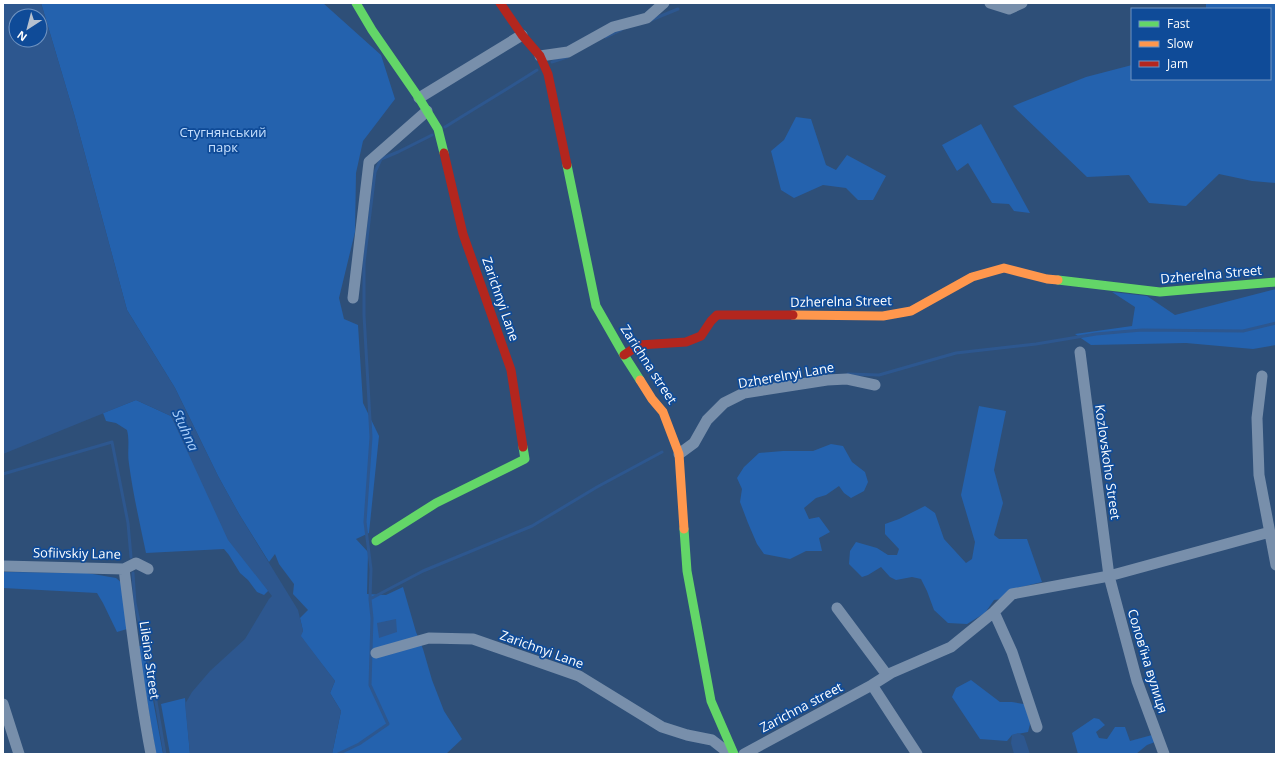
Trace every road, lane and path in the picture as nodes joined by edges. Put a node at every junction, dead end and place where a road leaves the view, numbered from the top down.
1 (356, 3) edge
2 (500, 3) edge
3 (990, 3) edge
4 (1022, 3) edge
5 (664, 4) edge
6 (522, 35) junction
7 (540, 56) junction
8 (419, 98) junction
9 (427, 112) junction
10 (1276, 282) edge
11 (353, 298) dead end
12 (1080, 352) dead end
13 (624, 355) junction
14 (1262, 376) dead end
15 (875, 385) dead end
16 (679, 454) junction
17 (1270, 532) junction
18 (376, 541) dead end
19 (1276, 565) edge
20 (3, 566) edge
21 (124, 569) junction
22 (148, 569) dead end
23 (1109, 576) junction
24 (837, 608) dead end
25 (994, 612) junction
26 (376, 653) dead end
27 (887, 675) junction
28 (872, 685) junction
29 (3, 704) edge
30 (1037, 727) dead end
31 (19, 754) edge
32 (151, 754) edge
33 (730, 754) edge
34 (734, 754) edge
35 (744, 754) edge
36 (917, 754) edge
37 (1164, 754) edge

1 - 8 street, Zarichnyi Lane
2 - 6 street, Zarichna street
3 - 4 street
5 - 7 street
6 - 7 street, Zarichna street
6 - 8 street
7 - 13 street, Zarichna street
8 - 9 street, Zarichnyi Lane
9 - 11 street
9 - 18 street, Zarichnyi Lane
10 - 13 street, Dzherelna Street
12 - 23 street, Kozlovskoho Street
13 - 16 street, Zarichna street
14 - 17 street
15 - 16 street, Dzherelnyi Lane
16 - 34 street, Zarichna street
17 - 19 street
17 - 23 street
20 - 21 street, Sofiivskiy Lane
21 - 22 street, Sofiivskiy Lane
21 - 32 street, Lileina Street
23 - 25 street
23 - 37 street, Соловʼїна вулиця
24 - 27 street
25 - 27 street
25 - 30 street
26 - 33 street, Zarichnyi Lane
27 - 28 street
28 - 35 street, Zarichna street
28 - 36 street
29 - 31 street

